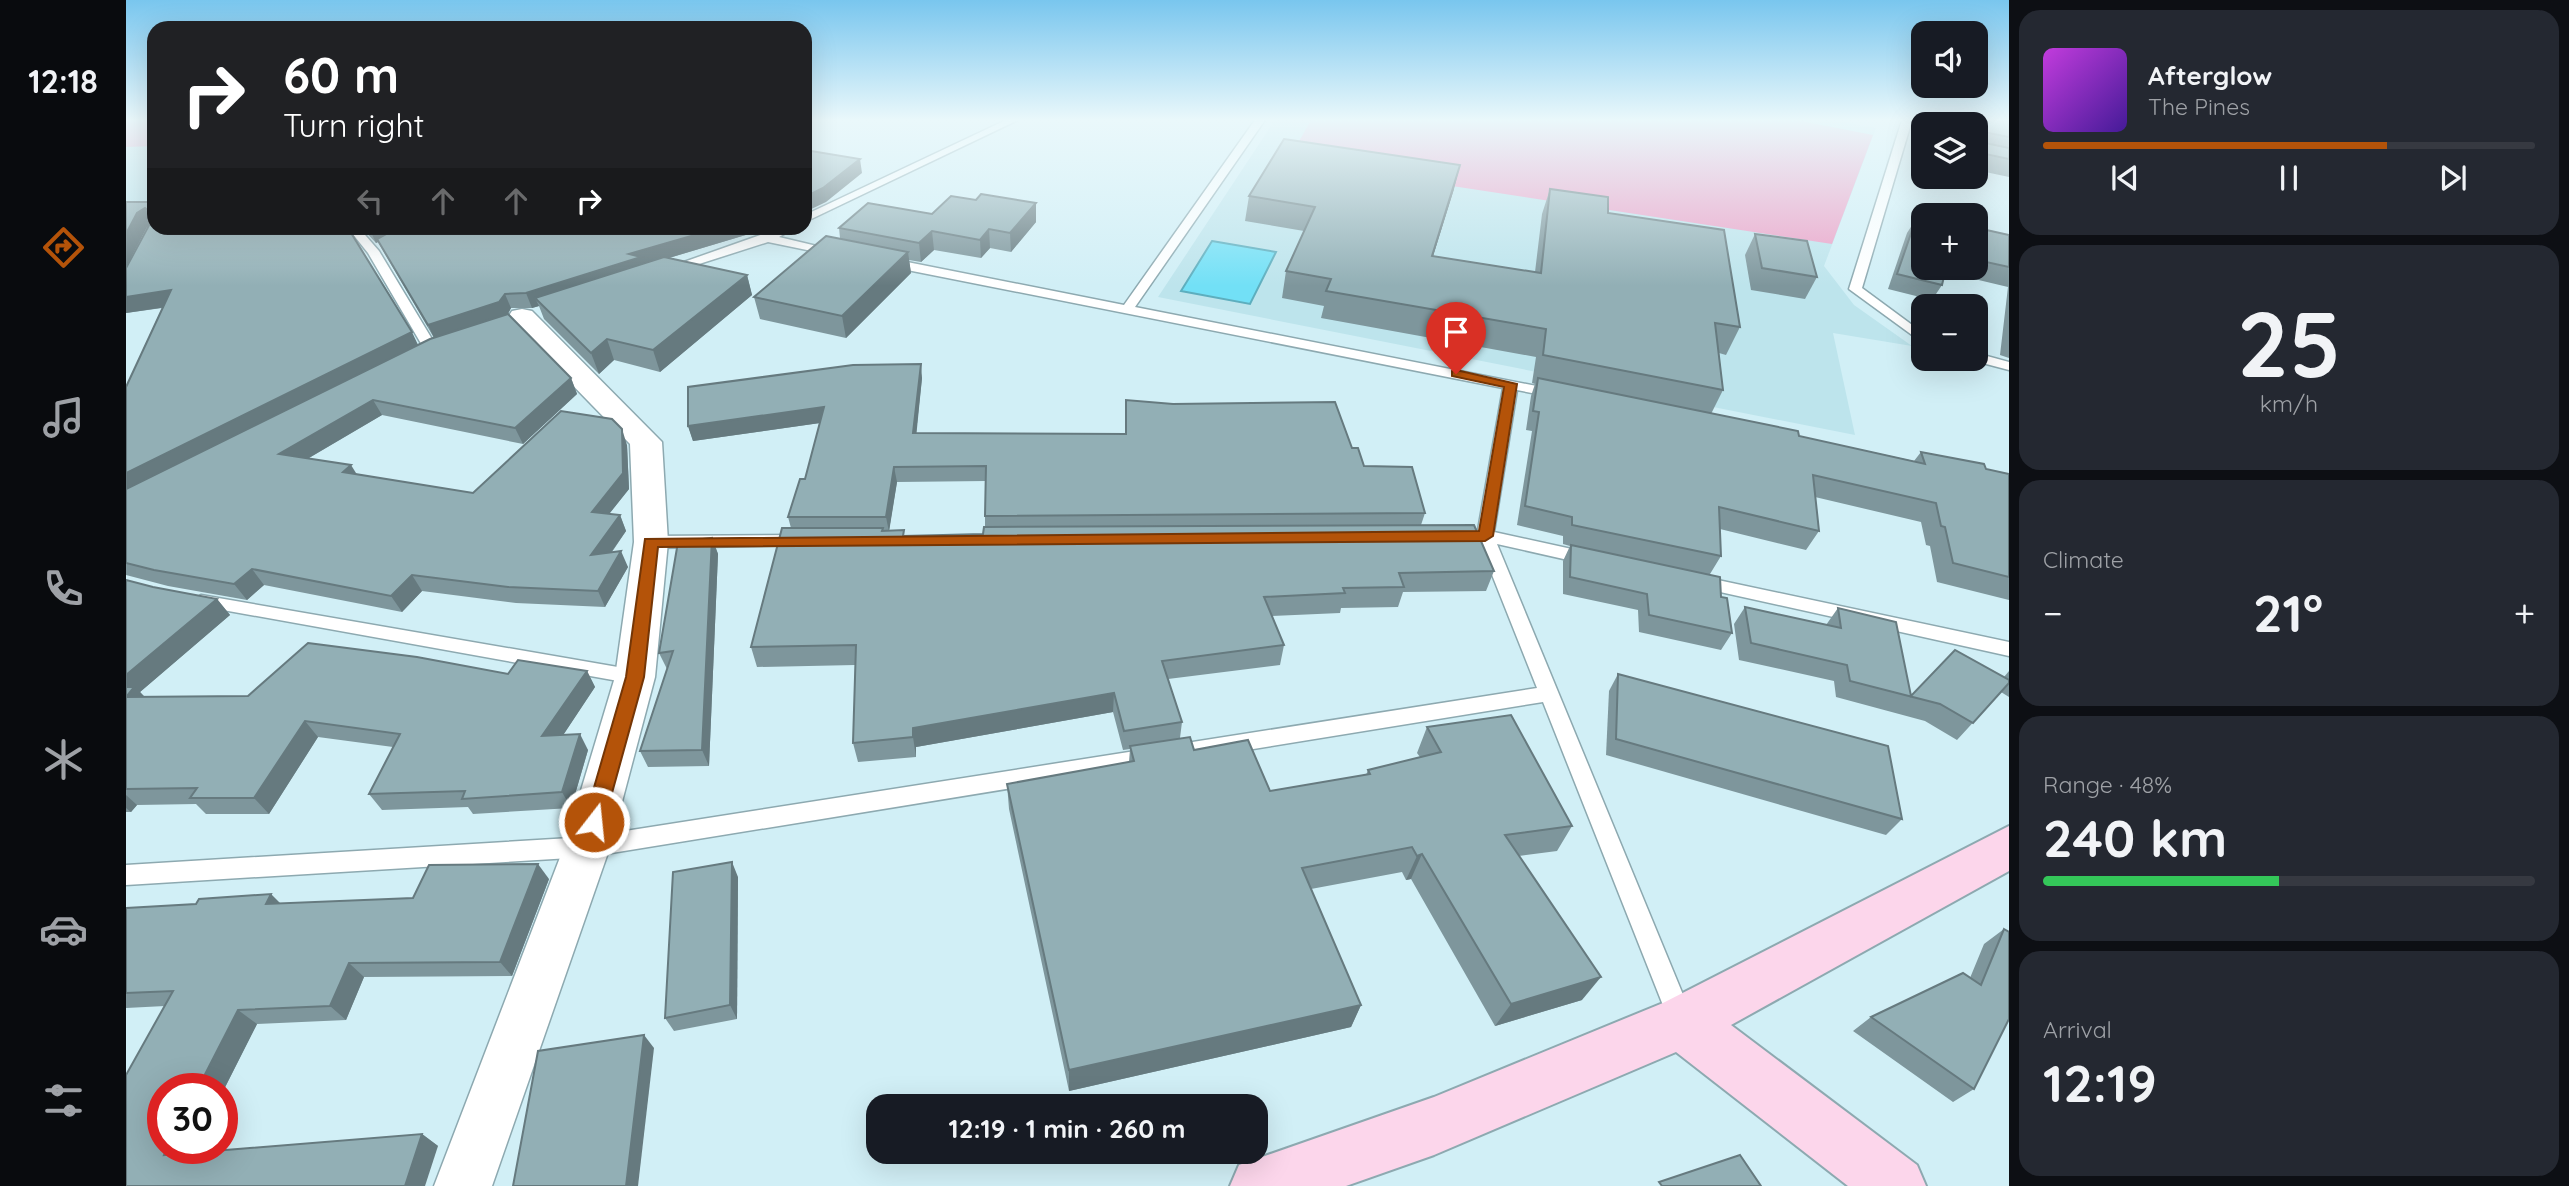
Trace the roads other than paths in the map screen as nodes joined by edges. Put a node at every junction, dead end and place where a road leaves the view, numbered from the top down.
1 (897, 175) edge
2 (1221, 175) edge
3 (1894, 175) edge
4 (812, 216) edge
5 (359, 235) edge
6 (773, 235) edge
7 (767, 238) junction
8 (388, 243) edge
9 (373, 251) junction
10 (847, 254) edge
11 (874, 260) edge
12 (655, 274) edge
13 (1126, 311) junction
14 (522, 317) dead end
15 (1911, 330) edge
16 (432, 350) edge
17 (1988, 361) edge
18 (2009, 366) edge
19 (1511, 384) junction
20 (1578, 398) edge
21 (1444, 536) edge
22 (1485, 536) junction
23 (818, 541) edge
24 (651, 542) junction
25 (1606, 562) edge
26 (1687, 579) edge
27 (181, 598) edge
28 (2009, 649) edge
29 (635, 677) junction
30 (1547, 694) junction
31 (587, 847) junction
32 (2009, 847) edge
33 (126, 875) edge
34 (1682, 1022) junction
35 (463, 1186) edge
36 (1260, 1186) edge
37 (1896, 1186) edge

1 - 4 lane
2 - 13 lane
3 - 15 lane
5 - 9 lane
6 - 7 lane
7 - 10 lane
7 - 12 lane
8 - 9 lane
9 - 16 lane
11 - 13 lane
13 - 19 lane
14 - 24 street
17 - 18 lane
19 - 20 lane
19 - 22 lane
21 - 22 lane
22 - 25 lane
22 - 30 lane
23 - 24 lane
24 - 29 street
26 - 28 lane
27 - 29 lane
29 - 31 street
30 - 31 lane
30 - 34 lane
31 - 33 lane
31 - 35 street
32 - 34 street
34 - 36 street
34 - 37 street

